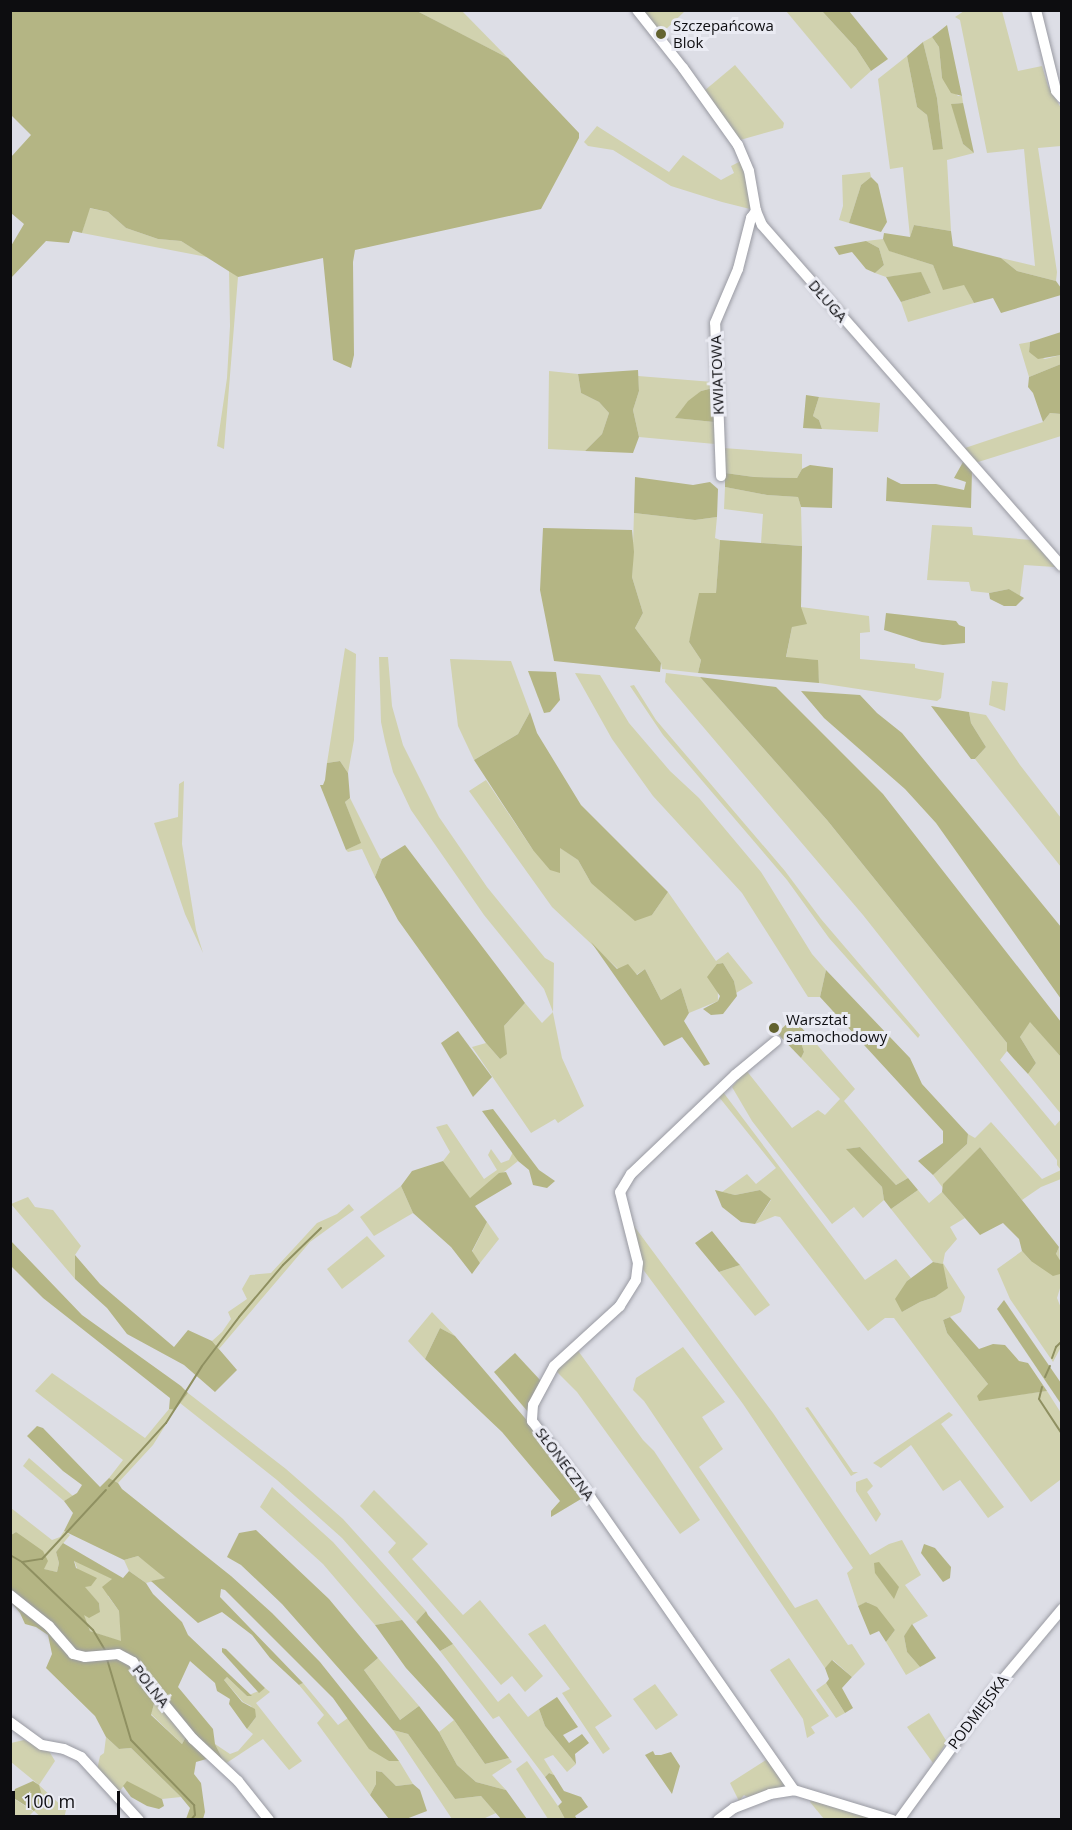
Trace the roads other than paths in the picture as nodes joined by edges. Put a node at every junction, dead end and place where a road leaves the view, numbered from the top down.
1 (637, 10) edge
2 (1036, 10) edge
3 (1062, 98) edge
4 (756, 211) junction
5 (721, 476) dead end
6 (1062, 567) edge
7 (776, 1041) dead end
8 (10, 1595) edge
9 (1062, 1609) edge
10 (10, 1722) edge
11 (794, 1790) junction
12 (878, 1817) edge
13 (139, 1820) edge
14 (269, 1820) edge
15 (718, 1820) edge
16 (893, 1820) edge
17 (899, 1820) edge

1 - 4 street, DŁUGA
2 - 3 street
4 - 5 street, KWIATOWA
4 - 6 street, DŁUGA
7 - 11 street, SŁONECZNA
8 - 14 street, POLNA
9 - 17 street, PODMIEJSKA
10 - 13 street
11 - 12 street
11 - 15 street
12 - 16 street

